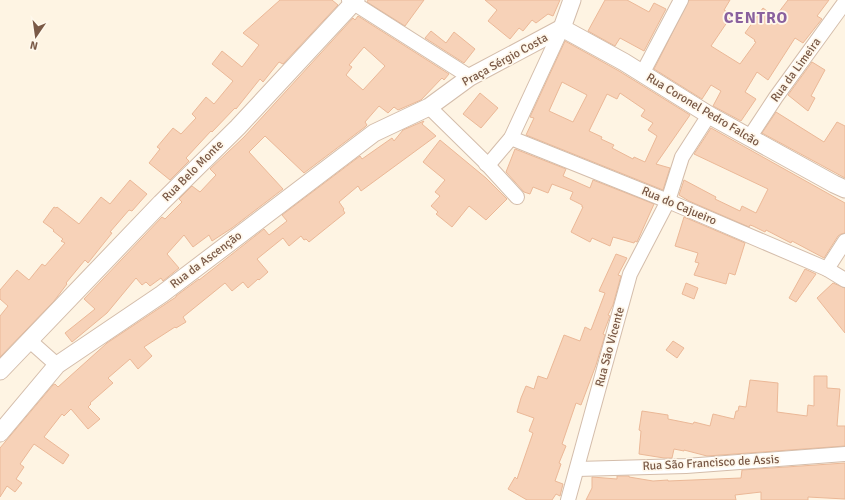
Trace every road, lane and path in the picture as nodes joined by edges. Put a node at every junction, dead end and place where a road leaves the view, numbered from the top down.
1 (572, 0) edge
2 (681, 0) edge
3 (353, 1) edge
4 (845, 2) edge
5 (562, 28) junction
6 (642, 74) junction
7 (470, 77) junction
8 (429, 107) junction
9 (709, 115) junction
10 (511, 138) junction
11 (749, 138) junction
12 (486, 164) junction
13 (845, 189) edge
14 (517, 197) dead end
15 (668, 201) junction
16 (845, 241) edge
17 (827, 269) junction
18 (845, 280) edge
19 (30, 341) junction
20 (57, 365) junction
21 (0, 371) edge
22 (0, 433) edge
23 (845, 454) edge
24 (577, 468) junction
25 (568, 500) edge

1 - 5 street
2 - 6 street
3 - 7 street
3 - 19 street, Rua Belo Monte
4 - 11 street, Rua da Limeira
5 - 6 street, Rua Coronel Pedro Falcão
5 - 7 street, Praça Sérgio Costa
5 - 10 street
6 - 9 street, Rua Coronel Pedro Falcão
7 - 8 street, Praça Sérgio Costa
8 - 12 street
8 - 20 street, Rua da Ascenção
9 - 11 street, Rua Coronel Pedro Falcão
9 - 15 street, Rua São Vicente
10 - 12 street
10 - 15 street, Rua do Cajueiro
11 - 13 street, Rua Coronel Pedro Falcão
12 - 14 street
15 - 17 street, Rua do Cajueiro
15 - 24 street, Rua São Vicente
16 - 17 street
17 - 18 street, Rua do Cajueiro
19 - 20 street
19 - 21 street, Rua Belo Monte
20 - 22 street, Rua da Ascenção
23 - 24 street, Rua São Francisco de Assis
24 - 25 street, Rua São Vicente

